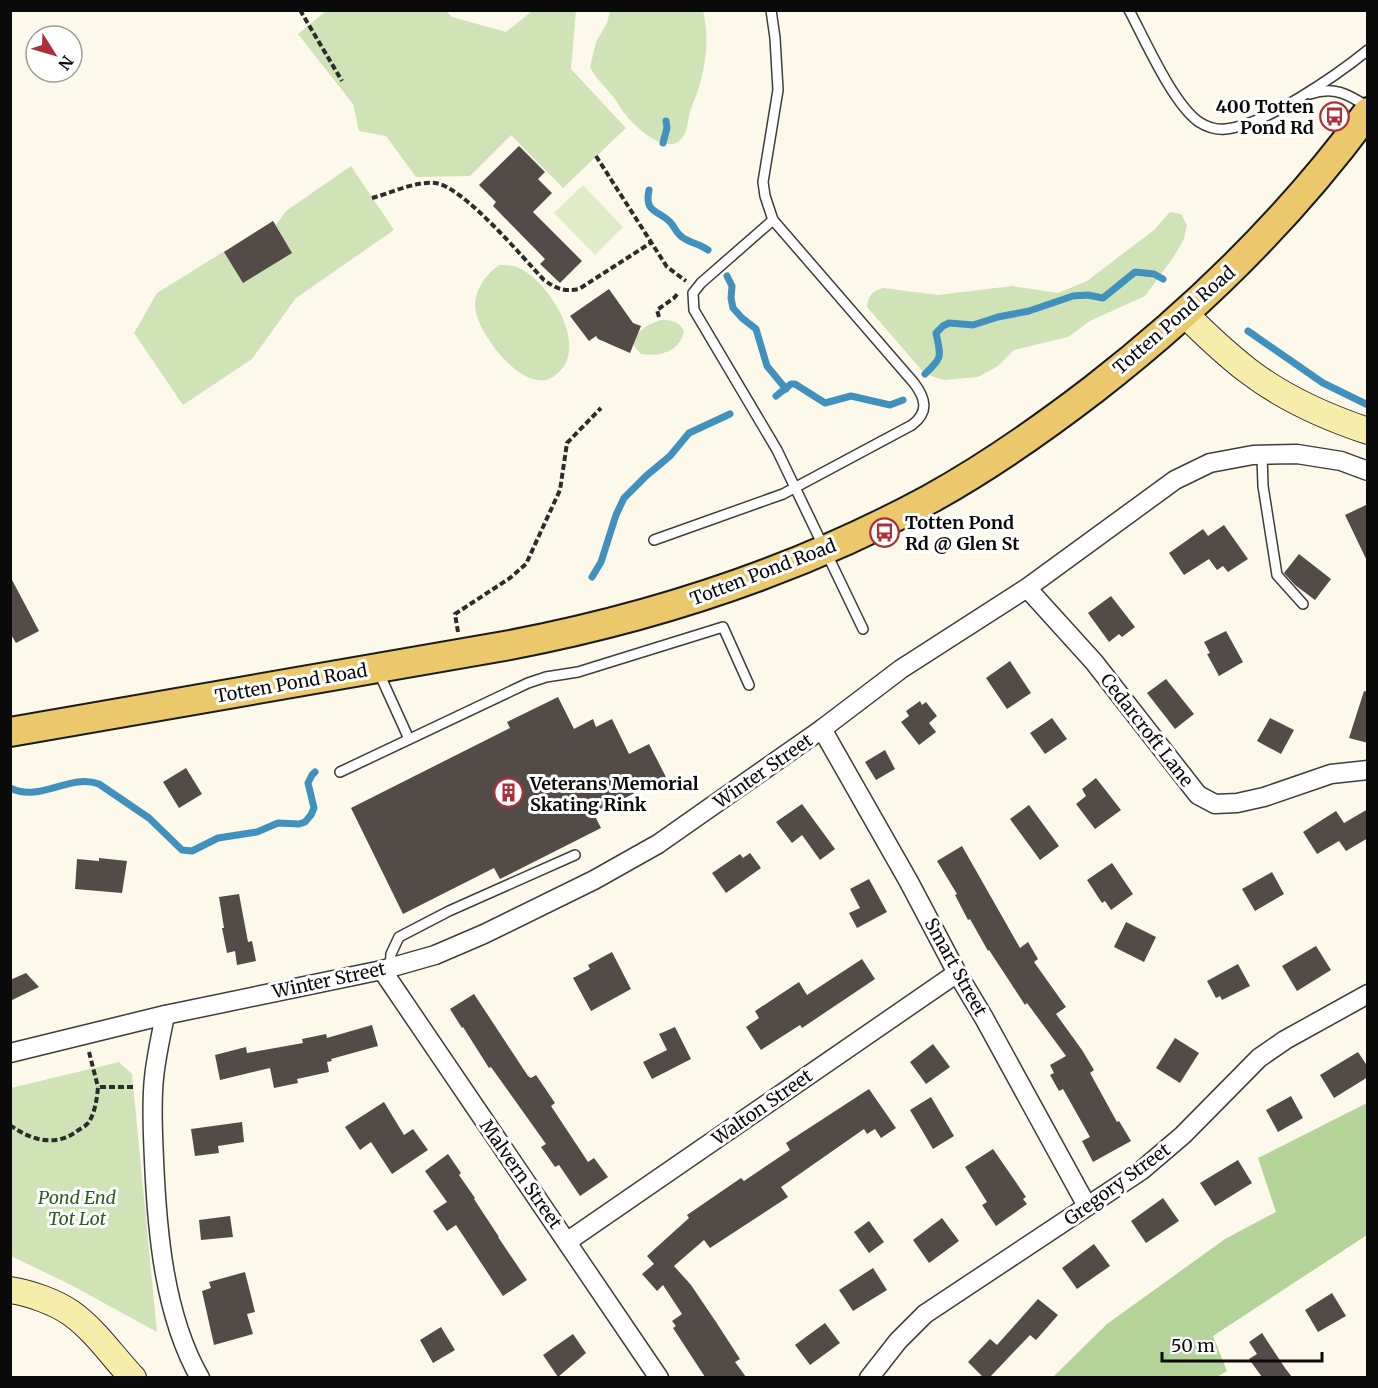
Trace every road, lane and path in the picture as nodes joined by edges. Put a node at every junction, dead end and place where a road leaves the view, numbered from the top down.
1 (300, 10) edge
2 (771, 10) edge
3 (1129, 10) edge
4 (1368, 50) edge
5 (342, 81) dead end
6 (1302, 96) junction
7 (1368, 107) edge
8 (1368, 112) edge
9 (596, 156) dead end
10 (372, 198) dead end
11 (773, 220) junction
12 (652, 242) junction
13 (1185, 314) junction
14 (658, 317) dead end
15 (601, 408) dead end
16 (1368, 431) edge
17 (1262, 455) junction
18 (1368, 471) edge
19 (797, 488) junction
20 (654, 540) dead end
21 (825, 549) junction
22 (1027, 588) junction
23 (1303, 604) dead end
24 (863, 629) dead end
25 (461, 653) junction
26 (376, 668) junction
27 (749, 685) dead end
28 (822, 729) junction
29 (10, 732) edge
30 (409, 739) junction
31 (1368, 770) edge
32 (340, 772) dead end
33 (575, 855) dead end
34 (386, 969) junction
35 (957, 973) junction
36 (1368, 994) edge
37 (165, 1015) junction
38 (84, 1034) junction
39 (10, 1053) edge
40 (154, 1086) junction
41 (98, 1087) junction
42 (10, 1125) edge
43 (1087, 1206) junction
44 (568, 1241) junction
45 (10, 1290) edge
46 (133, 1377) edge
47 (200, 1377) edge
48 (659, 1377) edge
49 (869, 1377) edge

1 - 5 path
2 - 11 lane
3 - 6 lane
4 - 6 lane
6 - 7 lane
8 - 13 main road, Totten Pond Road
9 - 12 path
10 - 12 path
11 - 19 lane
11 - 19 lane
12 - 14 path
13 - 16 street
13 - 21 main road, Totten Pond Road
15 - 25 path
17 - 18 street, Winter Street
17 - 22 street, Winter Street
17 - 23 lane
19 - 20 lane
19 - 21 lane
21 - 24 lane
21 - 25 main road, Totten Pond Road
22 - 28 street, Winter Street
22 - 31 street, Cedarcroft Lane
25 - 26 main road, Totten Pond Road
26 - 29 main road, Totten Pond Road
26 - 30 lane
27 - 30 lane
28 - 34 street, Winter Street
28 - 35 street, Smart Street
30 - 32 lane
33 - 34 lane
34 - 37 street, Winter Street
34 - 44 street, Malvern Street
35 - 43 street, Smart Street
35 - 44 street, Walton Street
36 - 43 street, Gregory Street
37 - 38 street, Winter Street
37 - 40 street
38 - 39 street, Winter Street
38 - 41 path
40 - 41 path
40 - 47 street
41 - 42 path
43 - 49 street, Gregory Street
44 - 48 street, Malvern Street
45 - 46 street

